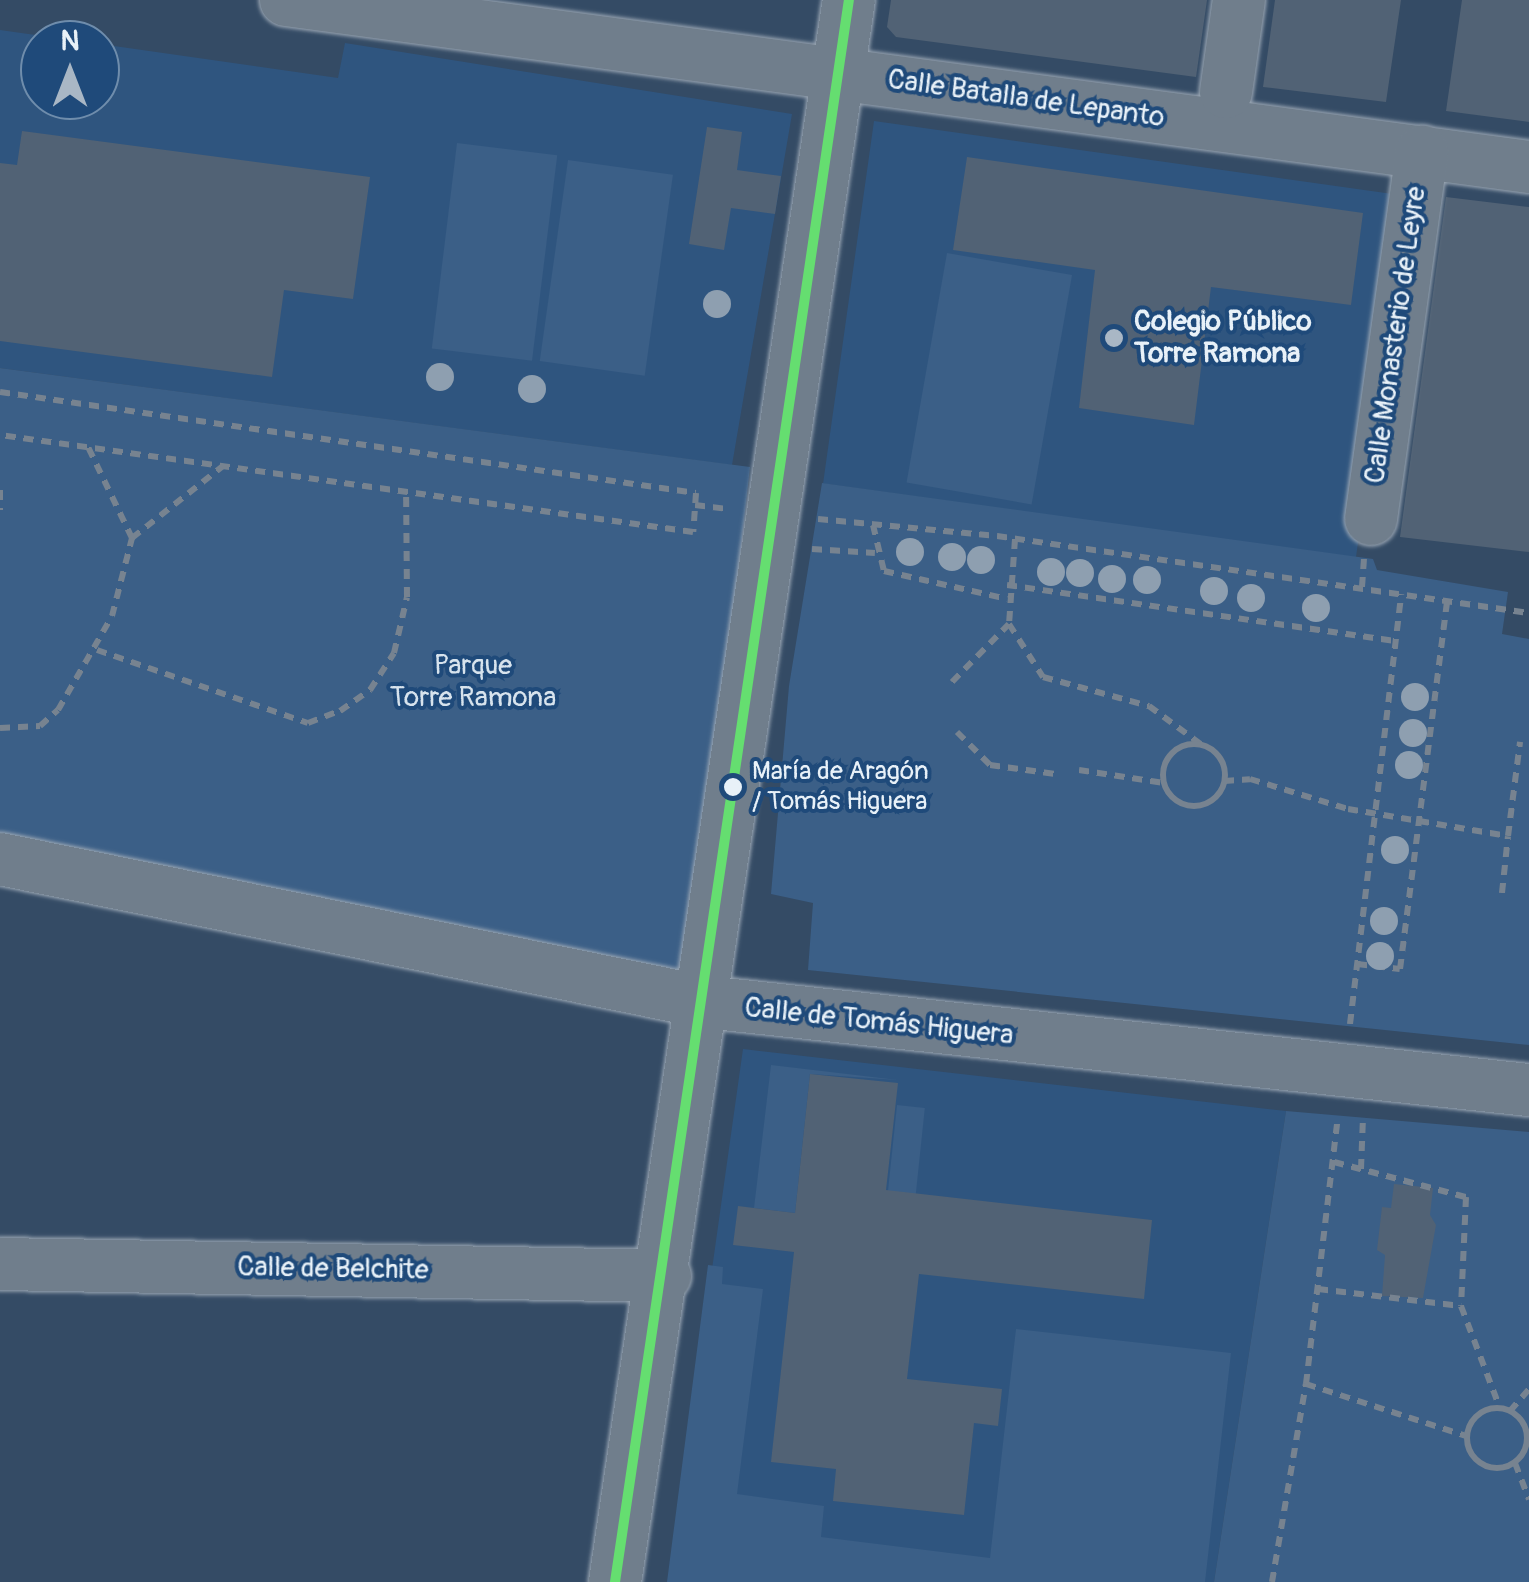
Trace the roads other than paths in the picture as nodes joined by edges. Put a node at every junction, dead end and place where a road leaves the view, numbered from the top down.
1 (849, 0) edge
2 (1239, 0) edge
3 (311, 2) edge
4 (839, 74) junction
5 (1226, 92) dead end
6 (1422, 152) junction
7 (1529, 167) edge
8 (1368, 538) road end
9 (0, 859) edge
10 (706, 1002) junction
11 (1529, 1090) edge
12 (0, 1264) edge
13 (665, 1276) junction
14 (615, 1582) edge

1 - 4 street
2 - 5 street
3 - 4 street, Calle Batalla de Lepanto
4 - 6 street, Calle Batalla de Lepanto
4 - 10 street
6 - 7 street, Calle Batalla de Lepanto
6 - 8 street, Calle Monasterio de Leyre
9 - 10 street, Calle de Tomás Higuera
10 - 11 street, Calle de Tomás Higuera
10 - 13 street
12 - 13 street, Calle de Belchite
13 - 14 street

